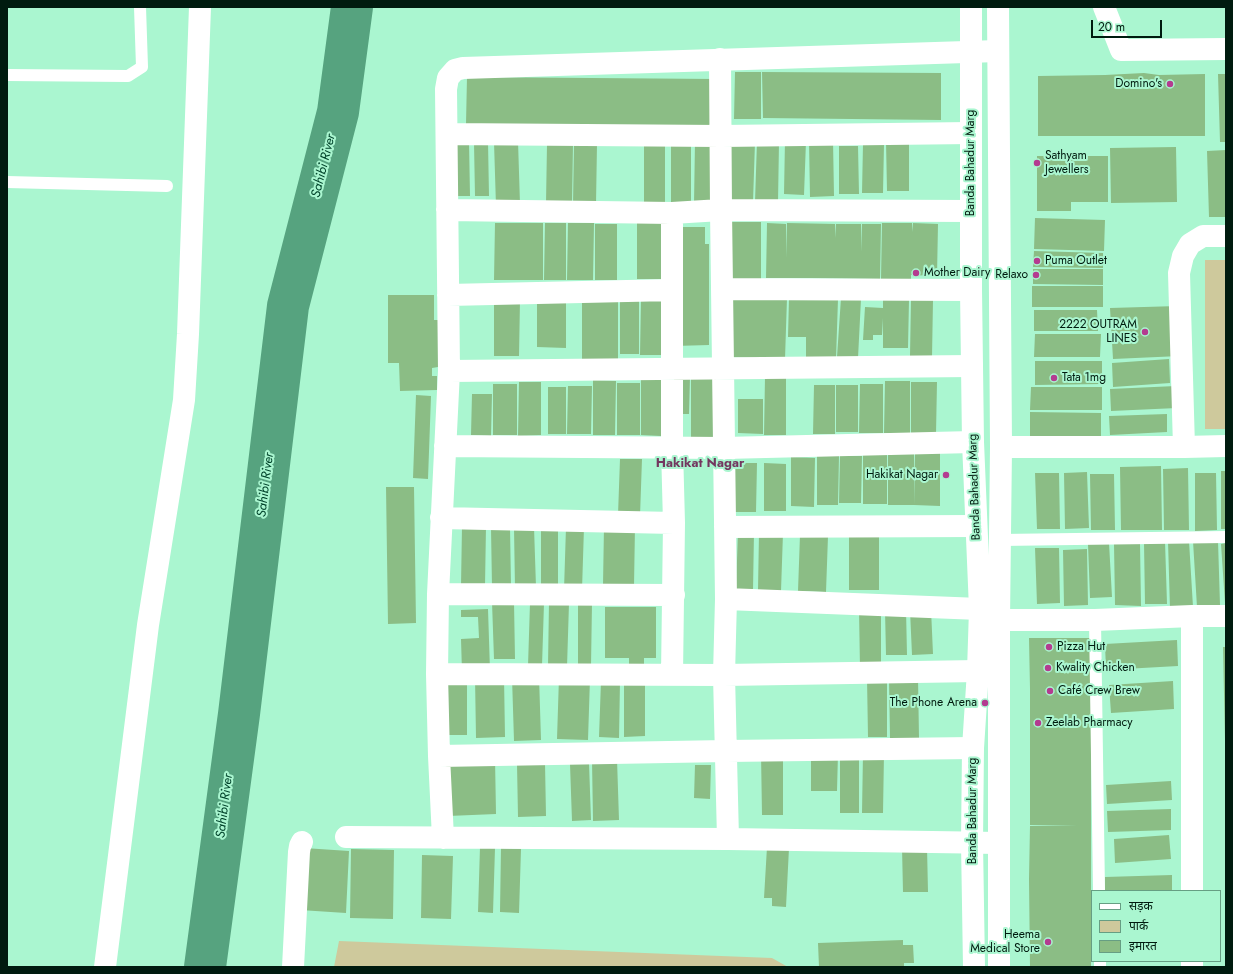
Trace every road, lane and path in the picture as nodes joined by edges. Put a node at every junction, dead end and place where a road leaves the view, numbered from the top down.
1 (140, 7) edge
2 (200, 7) edge
3 (971, 7) edge
4 (998, 7) edge
5 (1104, 7) edge
6 (1226, 49) edge
7 (970, 51) junction
8 (998, 51) junction
9 (720, 59) junction
10 (7, 75) edge
11 (971, 133) junction
12 (447, 134) junction
13 (721, 136) junction
14 (7, 182) edge
15 (167, 186) dead end
16 (447, 210) junction
17 (721, 210) junction
18 (971, 211) junction
19 (672, 213) junction
20 (1226, 236) edge
21 (722, 289) junction
22 (672, 290) junction
23 (971, 290) junction
24 (448, 294) junction
25 (972, 366) junction
26 (723, 368) junction
27 (672, 369) junction
28 (449, 371) junction
29 (973, 442) junction
30 (445, 446) junction
31 (1184, 446) junction
32 (1226, 446) edge
33 (1002, 447) junction
34 (672, 448) junction
35 (724, 448) junction
36 (441, 518) junction
37 (674, 523) junction
38 (976, 526) junction
39 (725, 527) junction
40 (1226, 537) edge
41 (1000, 540) junction
42 (438, 594) junction
43 (674, 595) junction
44 (726, 599) junction
45 (980, 609) junction
46 (1192, 616) junction
47 (1226, 616) edge
48 (999, 620) junction
49 (1095, 620) junction
50 (978, 671) junction
51 (437, 674) junction
52 (672, 675) junction
53 (724, 675) junction
54 (973, 748) junction
55 (726, 751) junction
56 (438, 756) junction
57 (346, 837) dead end
58 (443, 838) junction
59 (728, 839) junction
60 (302, 842) dead end
61 (972, 842) junction
62 (999, 844) junction
63 (1099, 890) edge
64 (1192, 890) edge
65 (105, 967) edge
66 (293, 967) edge
67 (974, 967) edge
68 (999, 967) edge

1 - 10 lane
2 - 65 street
3 - 7 street, Banda Bahadur Marg
4 - 8 street, Banda Bahadur Marg
5 - 6 street
7 - 8 street
7 - 9 street
7 - 11 street, Banda Bahadur Marg
8 - 33 street, Banda Bahadur Marg
9 - 12 street
9 - 13 street
11 - 13 street
11 - 18 street, Banda Bahadur Marg
12 - 13 street
12 - 16 street
13 - 17 street
14 - 15 lane
16 - 19 street
16 - 24 street
17 - 18 street
17 - 19 street
17 - 21 street
18 - 23 street, Banda Bahadur Marg
19 - 22 street
20 - 31 street
21 - 23 street
21 - 26 street
22 - 24 street
22 - 27 street
23 - 25 street, Banda Bahadur Marg
24 - 28 street
25 - 26 street
25 - 29 street, Banda Bahadur Marg
26 - 27 street
26 - 35 street
27 - 28 street
27 - 34 street
28 - 30 street
29 - 35 street
29 - 38 street, Banda Bahadur Marg
30 - 34 street
30 - 36 street
31 - 32 street
31 - 33 street
33 - 41 street, Banda Bahadur Marg
34 - 35 street
34 - 37 street
35 - 39 street
36 - 37 street
36 - 42 street
37 - 43 street
38 - 39 street
38 - 45 street, Banda Bahadur Marg
39 - 44 street
40 - 41 lane
41 - 48 street, Banda Bahadur Marg
42 - 43 street
42 - 51 street
43 - 52 street
44 - 45 street
44 - 53 street
45 - 50 street, Banda Bahadur Marg
46 - 47 street
46 - 49 street
46 - 64 street
48 - 49 street
48 - 62 street, Banda Bahadur Marg
49 - 63 lane
50 - 53 street
50 - 54 street, Banda Bahadur Marg
51 - 52 street
51 - 56 street
52 - 53 street
53 - 55 street
54 - 55 street
54 - 61 street, Banda Bahadur Marg
55 - 56 street
55 - 59 street
56 - 58 street
57 - 58 street
58 - 59 street
59 - 61 street
60 - 66 street
61 - 62 street
61 - 67 street, Banda Bahadur Marg
62 - 68 street, Banda Bahadur Marg

